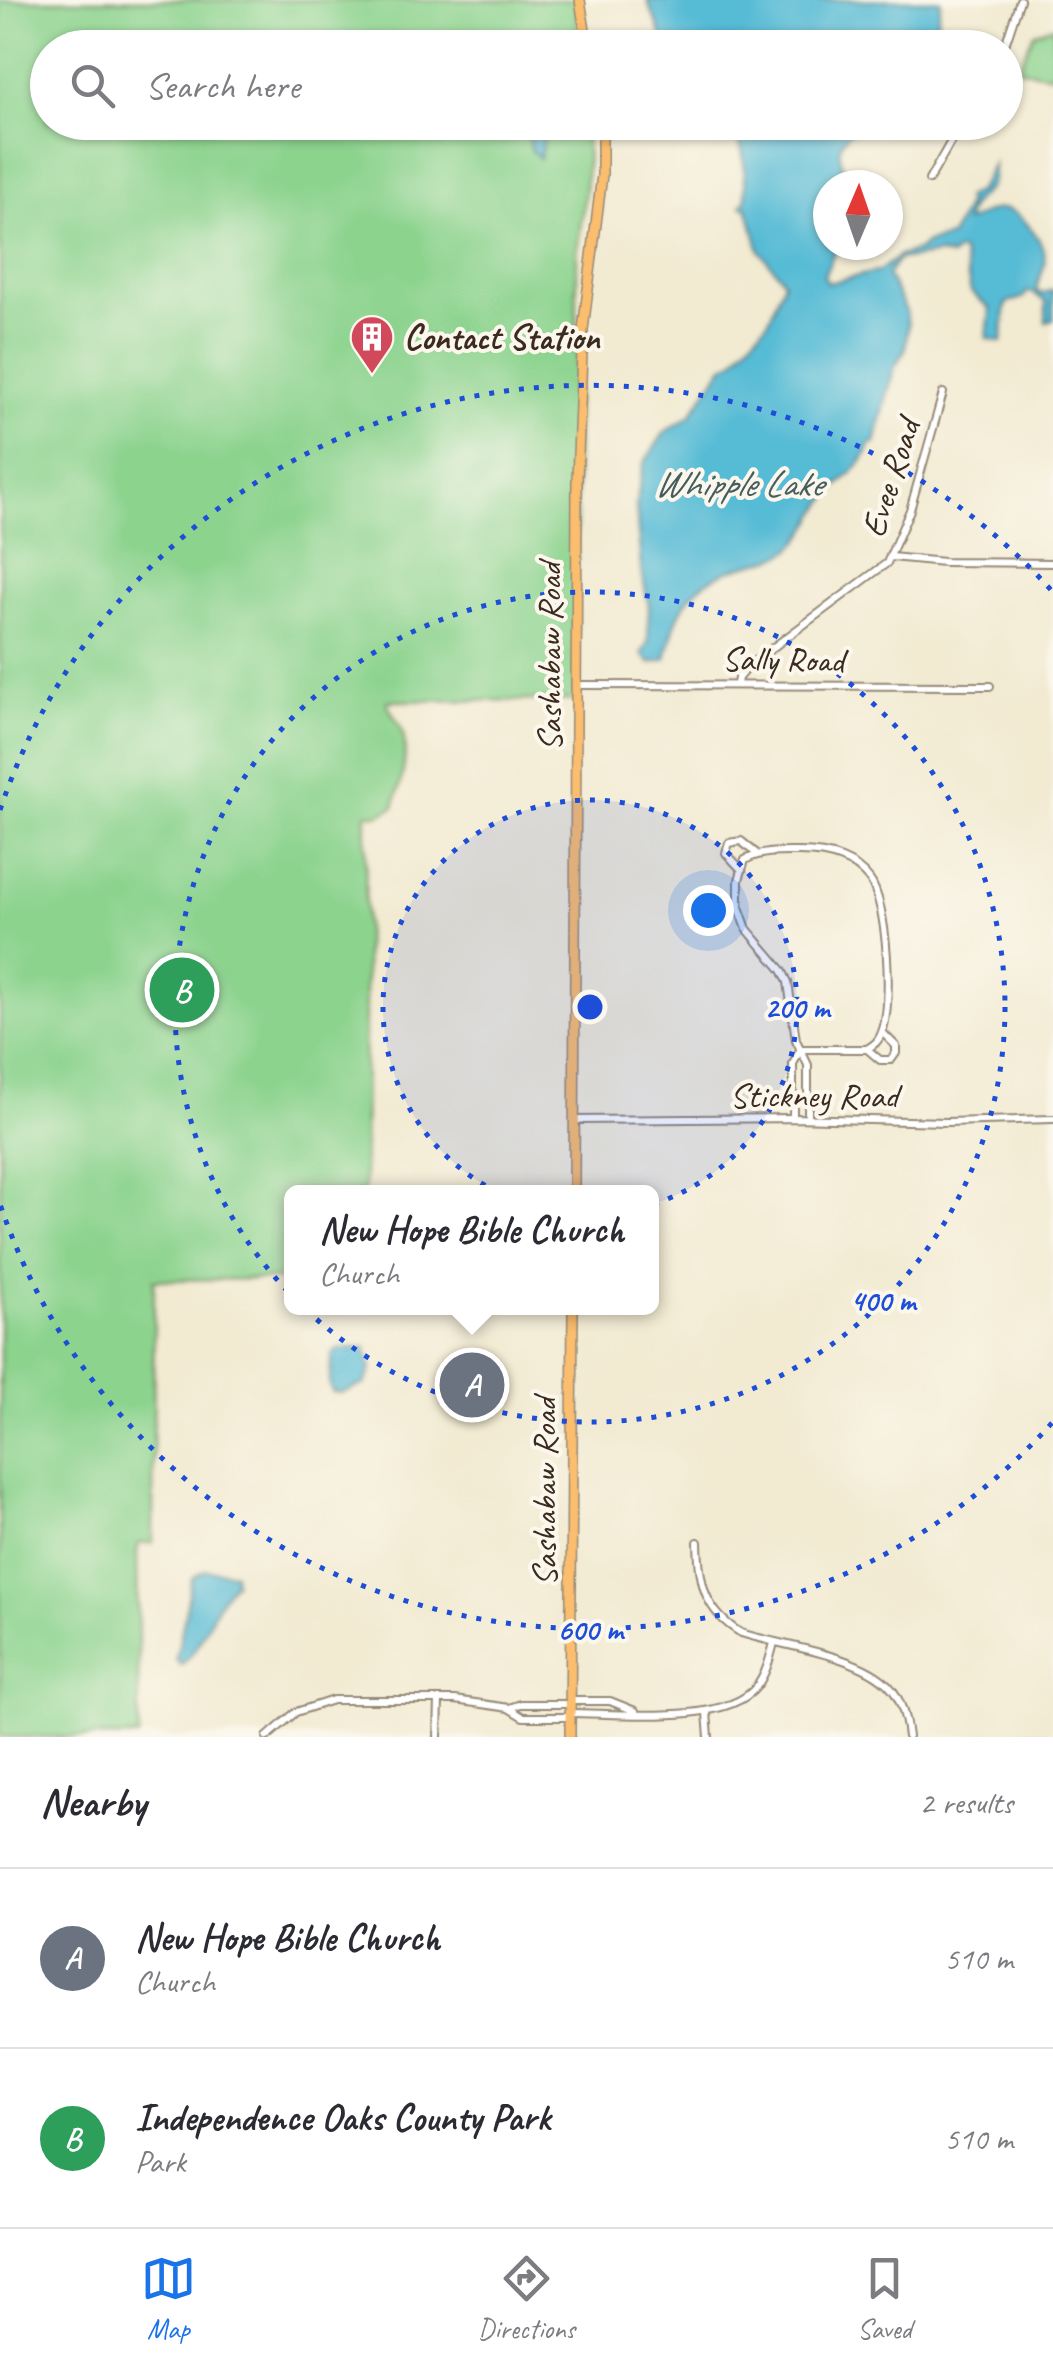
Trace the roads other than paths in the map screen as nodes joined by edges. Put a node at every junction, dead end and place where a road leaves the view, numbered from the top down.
1 (580, 0) edge
2 (1020, 0) edge
3 (585, 30) edge
4 (1010, 30) edge
5 (602, 140) edge
6 (951, 140) edge
7 (928, 180) dead end
8 (943, 393) dead end
9 (891, 558) junction
10 (1053, 563) edge
11 (737, 684) junction
12 (576, 685) junction
13 (990, 686) dead end
14 (758, 854) junction
15 (741, 869) junction
16 (882, 1032) junction
17 (867, 1048) junction
18 (800, 1049) junction
19 (793, 1118) junction
20 (808, 1118) junction
21 (1053, 1119) edge
22 (574, 1120) junction
23 (574, 1185) edge
24 (573, 1315) edge
25 (698, 1542) dead end
26 (774, 1643) junction
27 (438, 1700) junction
28 (509, 1708) junction
29 (570, 1709) junction
30 (641, 1713) junction
31 (707, 1713) junction
32 (267, 1737) edge
33 (438, 1737) edge
34 (570, 1737) edge
35 (709, 1737) edge
36 (908, 1737) edge

1 - 3 main road
2 - 4 street
5 - 12 main road, Sashabaw Road
6 - 7 street
8 - 9 street, Evee Road
9 - 10 street
9 - 11 street, Evee Road
11 - 12 street, Sally Road
11 - 13 street, Sally Road
12 - 22 main road, Sashabaw Road
14 - 15 street
14 - 15 street
14 - 16 street
15 - 18 street
16 - 17 street
16 - 17 street
17 - 18 street
18 - 19 street
18 - 20 street
19 - 20 street, Stickney Road
19 - 22 street, Stickney Road
20 - 21 street, Stickney Road
22 - 23 main road, Sashabaw Road
24 - 29 main road, Sashabaw Road
25 - 26 street
26 - 31 street
26 - 36 street
27 - 28 street
27 - 32 street
27 - 33 street
28 - 29 street
28 - 29 street
29 - 30 street
29 - 30 street
29 - 34 main road, Sashabaw Road
30 - 31 street
31 - 35 street

